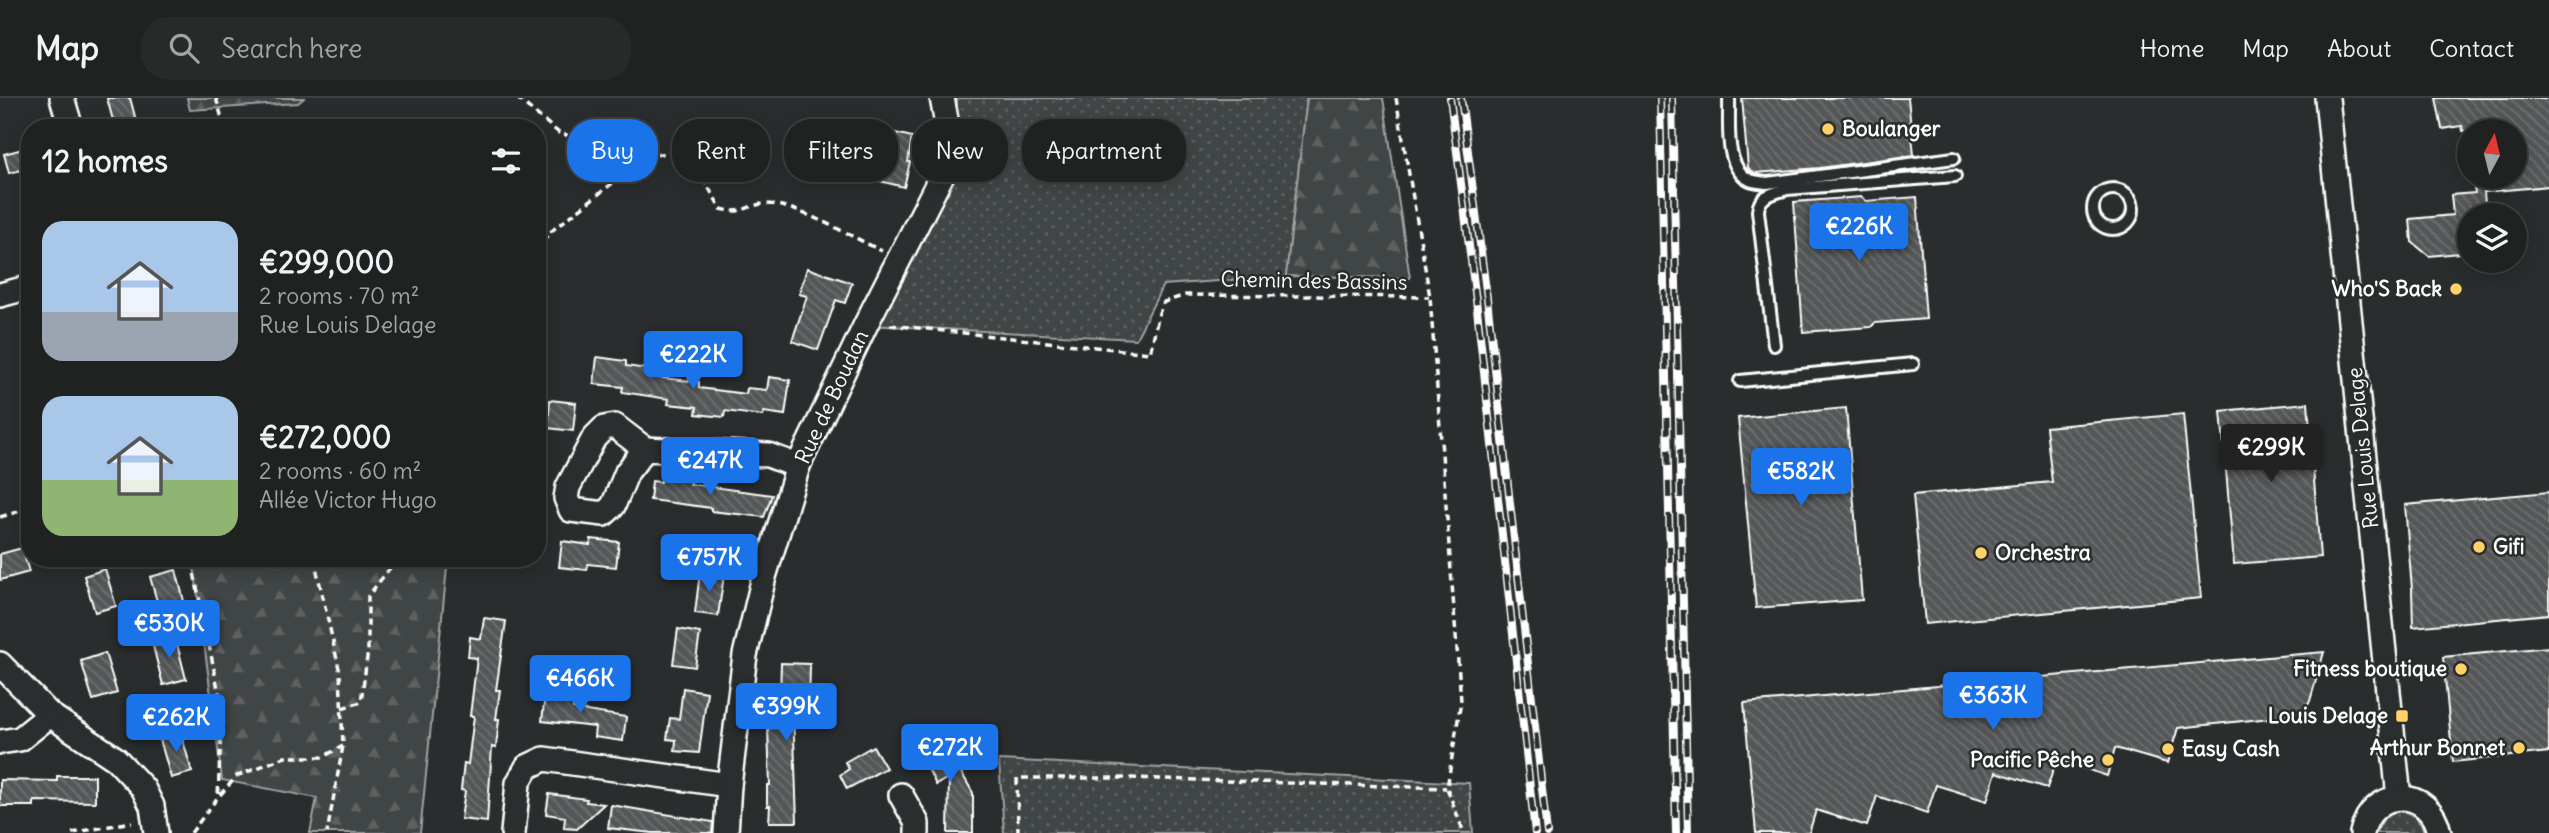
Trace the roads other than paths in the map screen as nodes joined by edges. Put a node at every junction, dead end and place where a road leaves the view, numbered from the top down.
1 (62, 98) edge
2 (942, 98) edge
3 (1729, 98) edge
4 (2327, 98) edge
5 (68, 119) edge
6 (1954, 158) dead end
7 (1955, 176) dead end
8 (21, 289) edge
9 (0, 295) edge
10 (1774, 345) dead end
11 (1913, 364) dead end
12 (1740, 381) dead end
13 (645, 449) dead end
14 (798, 466) junction
15 (0, 664) edge
16 (50, 715) junction
17 (0, 742) edge
18 (729, 785) junction
19 (901, 795) dead end
20 (2399, 798) junction
21 (155, 824) edge
22 (513, 833) edge
23 (726, 833) edge
24 (917, 833) edge
25 (2362, 833) edge
26 (2439, 833) edge

1 - 5 street
2 - 14 street, Rue de Boudan
3 - 6 lane
4 - 20 street, Rue Louis Delage
7 - 10 lane
8 - 9 street
11 - 12 lane
13 - 14 street
14 - 18 street, Rue de Boudan
15 - 16 street
16 - 17 street
16 - 21 street
18 - 22 street
18 - 23 street, Rue de Boudan
19 - 24 street
20 - 25 street
20 - 26 street

